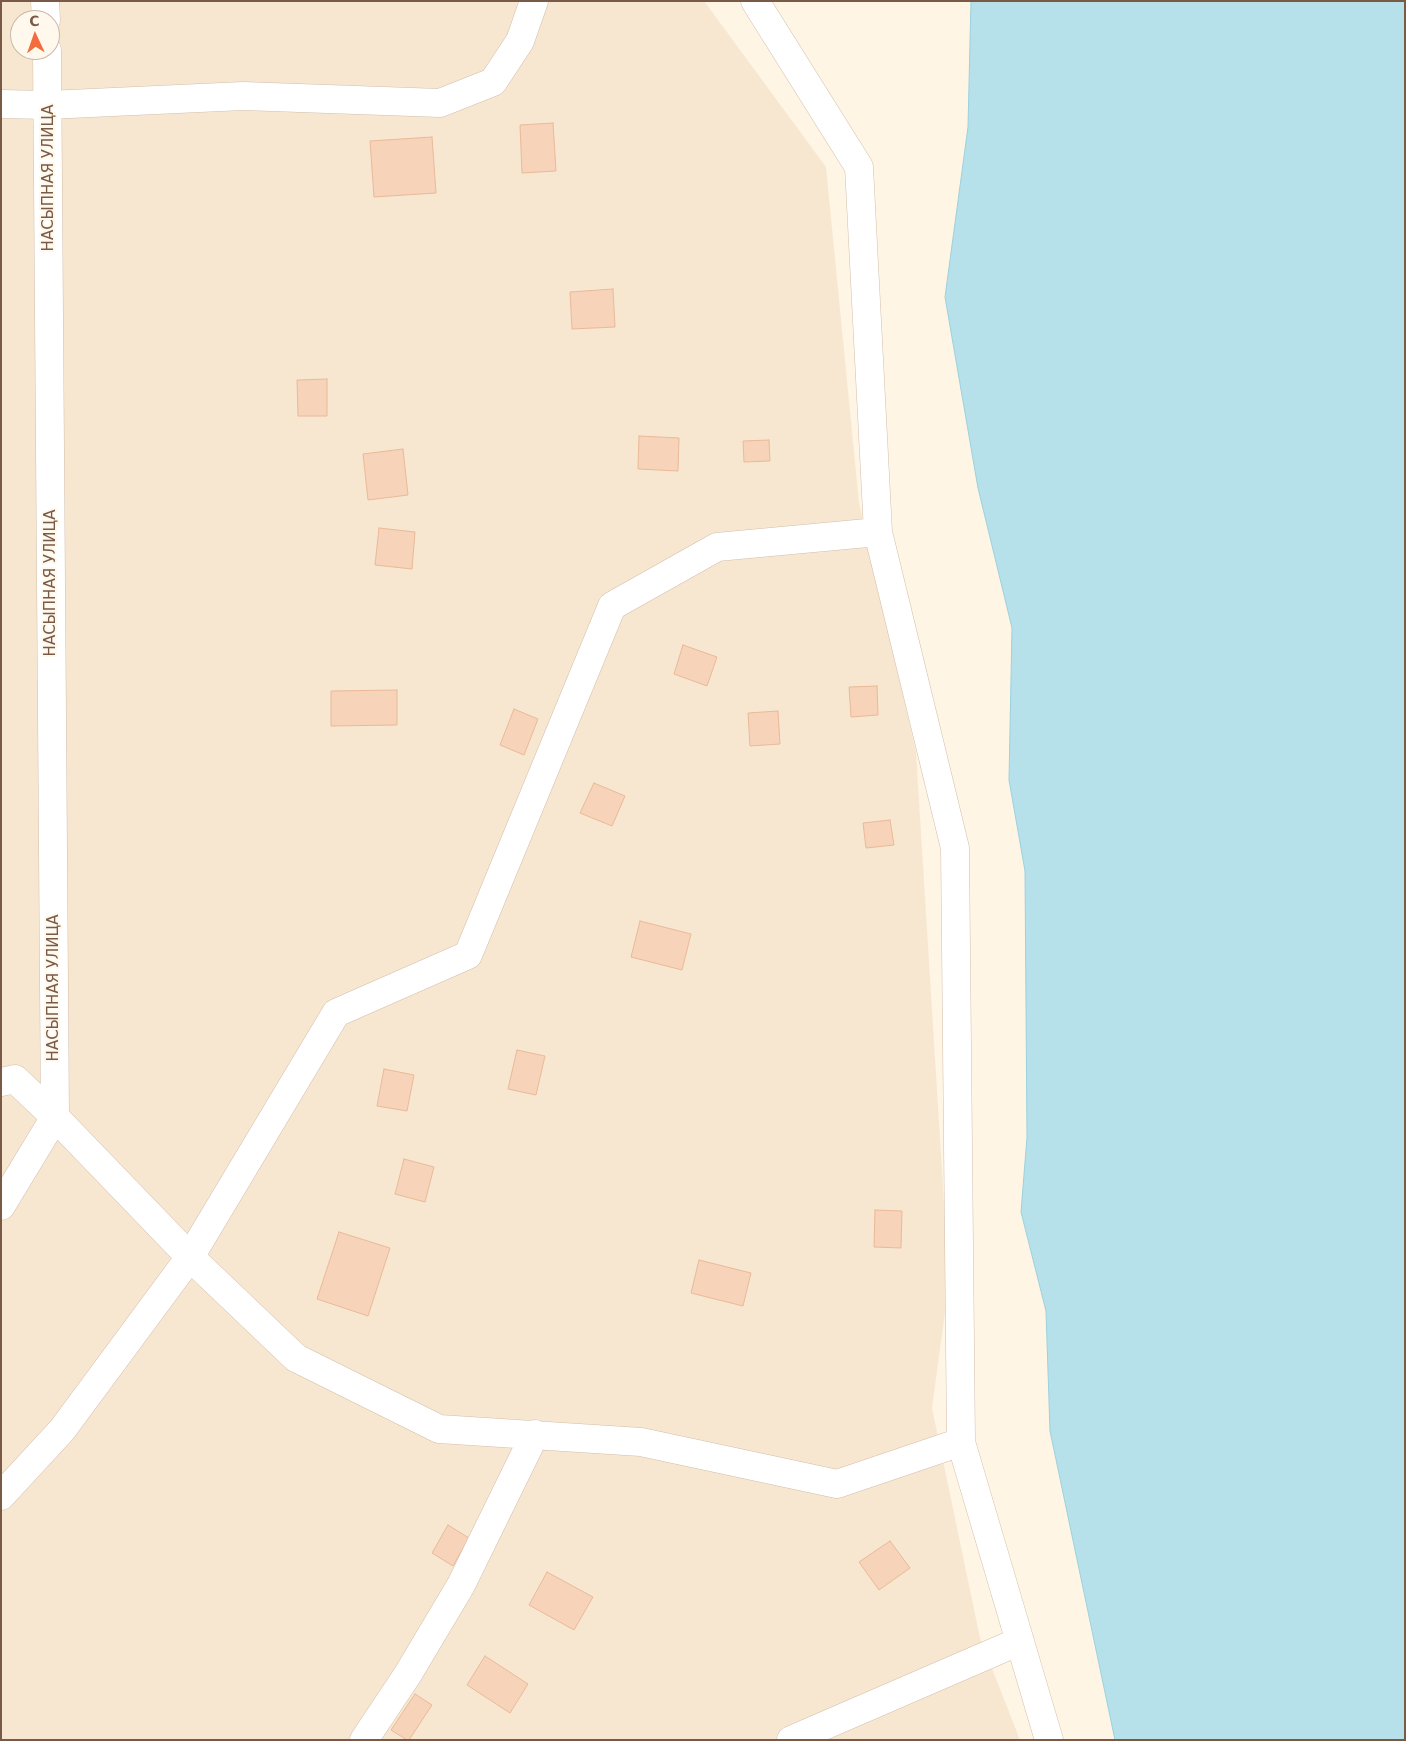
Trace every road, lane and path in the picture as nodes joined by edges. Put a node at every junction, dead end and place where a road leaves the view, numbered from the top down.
1 (534, 1) edge
2 (756, 1) edge
3 (47, 60) edge
4 (1, 104) edge
5 (48, 106) junction
6 (878, 532) junction
7 (1, 1082) edge
8 (55, 1117) junction
9 (1, 1206) edge
10 (190, 1257) junction
11 (535, 1434) junction
12 (961, 1442) junction
13 (1, 1496) edge
14 (1020, 1641) junction
15 (364, 1740) edge
16 (792, 1740) edge
17 (1049, 1740) edge

1 - 5 street
2 - 6 street
3 - 5 street, НАСЫПНАЯ УЛИЦА
4 - 5 street
5 - 8 street, НАСЫПНАЯ УЛИЦА
6 - 10 street
6 - 12 street
7 - 8 street
8 - 9 street
8 - 10 street
10 - 11 street
10 - 13 street
11 - 12 street
11 - 15 street
12 - 14 street
14 - 16 street
14 - 17 street

